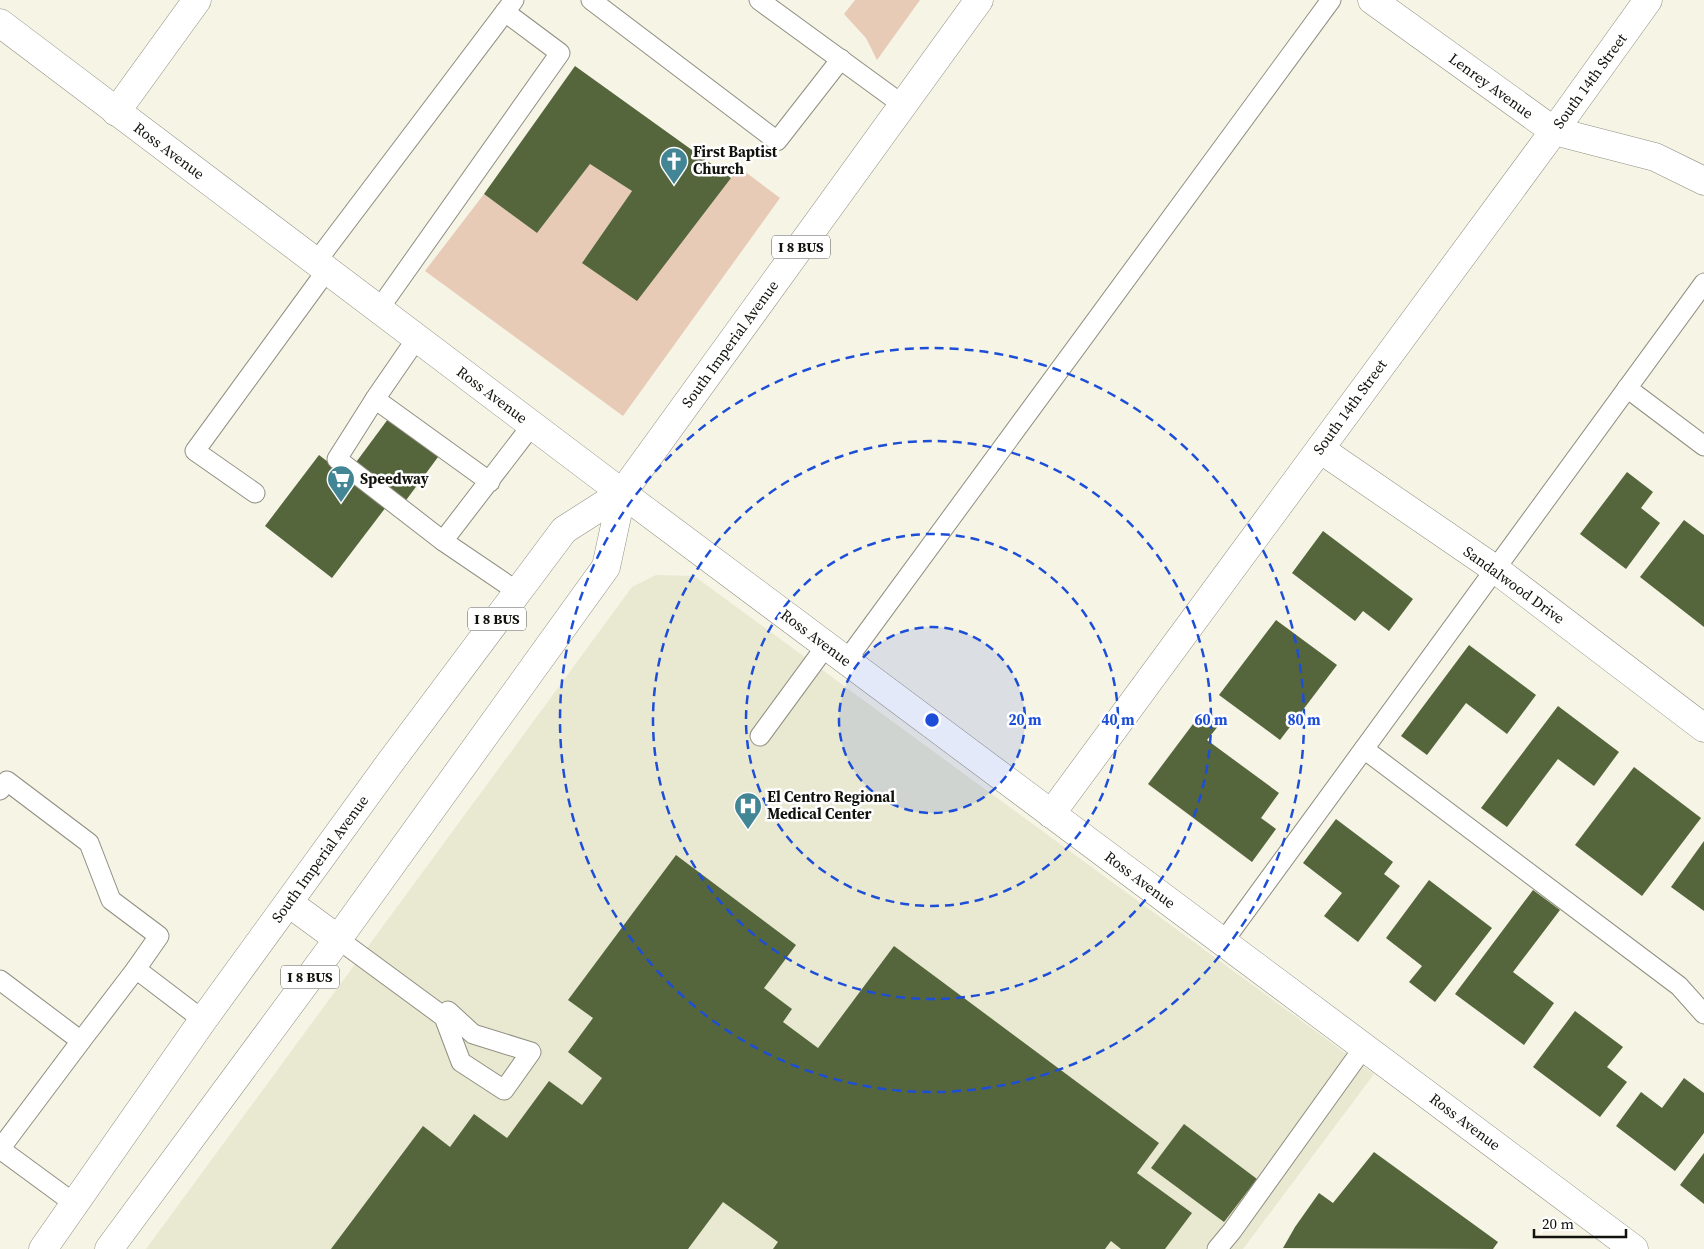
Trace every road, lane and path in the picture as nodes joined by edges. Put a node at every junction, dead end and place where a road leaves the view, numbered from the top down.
1 (197, 0) edge
2 (591, 0) edge
3 (759, 0) edge
4 (979, 0) edge
5 (1331, 0) edge
6 (1372, 0) edge
7 (1648, 0) edge
8 (509, 6) edge
9 (0, 24) edge
10 (840, 59) junction
11 (903, 105) junction
12 (116, 112) junction
13 (1554, 131) junction
14 (1704, 180) edge
15 (322, 266) junction
16 (1704, 283) edge
17 (379, 310) junction
18 (418, 338) junction
19 (1627, 388) junction
20 (375, 399) junction
21 (532, 425) junction
22 (1704, 446) edge
23 (1320, 448) junction
24 (490, 482) junction
25 (255, 493) dead end
26 (622, 493) junction
27 (443, 541) junction
28 (1495, 570) junction
29 (518, 592) junction
30 (836, 653) junction
31 (1704, 728) edge
32 (760, 736) dead end
33 (1364, 749) junction
34 (0, 790) edge
35 (1051, 814) junction
36 (289, 903) junction
37 (338, 939) junction
38 (1223, 942) junction
39 (136, 969) junction
40 (0, 980) edge
41 (448, 1011) dead end
42 (1704, 1014) edge
43 (203, 1020) junction
44 (81, 1041) junction
45 (1364, 1047) junction
46 (75, 1204) junction
47 (43, 1249) edge
48 (108, 1249) edge
49 (1217, 1249) edge
50 (1634, 1249) edge

1 - 12 main road
2 - 10 lane
3 - 10 lane
4 - 11 main road, South Imperial Avenue / I 8 BUS
5 - 30 lane
6 - 13 main road, Lenrey Avenue
7 - 13 main road, South 14th Street
8 - 15 lane
8 - 17 lane
9 - 12 main road, Ross Avenue
10 - 11 lane
11 - 26 main road, South Imperial Avenue / I 8 BUS
12 - 15 main road, Ross Avenue
13 - 14 main road, Lenrey Avenue
13 - 23 main road, South 14th Street
15 - 17 main road, Ross Avenue
15 - 25 lane
16 - 19 lane
17 - 18 main road, Ross Avenue
18 - 20 lane
18 - 21 main road, Ross Avenue
19 - 22 lane
19 - 28 lane
20 - 24 lane
20 - 27 lane
21 - 24 lane
21 - 26 main road, Ross Avenue
23 - 28 main road, Sandalwood Drive
23 - 35 main road, South 14th Street
24 - 27 lane
26 - 29 main road, South Imperial Avenue / I 8 BUS
26 - 30 main road, Ross Avenue
26 - 37 main road, South Imperial Avenue / I 8 BUS
27 - 29 lane
28 - 31 main road, Sandalwood Drive
28 - 33 lane
29 - 36 main road, South Imperial Avenue / I 8 BUS
30 - 32 lane
30 - 35 main road, Ross Avenue
33 - 38 lane
33 - 42 lane
34 - 39 lane
35 - 38 main road, Ross Avenue
36 - 37 main road
36 - 43 main road, South Imperial Avenue / I 8 BUS
37 - 41 lane
37 - 48 main road, South Imperial Avenue / I 8 BUS
38 - 45 main road, Ross Avenue
39 - 43 lane
39 - 44 lane
40 - 44 lane
43 - 46 main road, South Imperial Avenue / I 8 BUS
44 - 46 lane
45 - 49 lane
45 - 50 main road, Ross Avenue
46 - 47 main road, South Imperial Avenue / I 8 BUS

